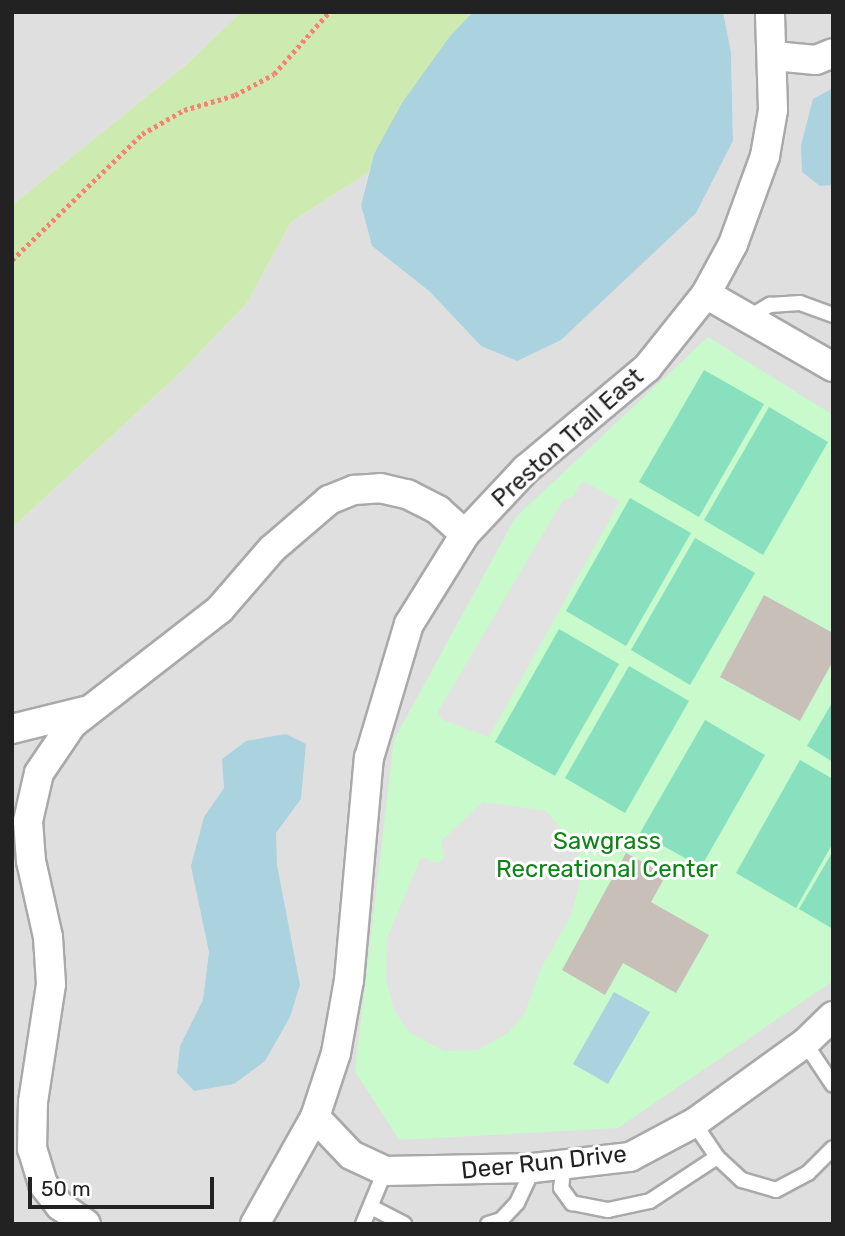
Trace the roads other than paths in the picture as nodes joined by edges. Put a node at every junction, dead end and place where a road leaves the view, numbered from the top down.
1 (770, 12) edge
2 (833, 53) edge
3 (774, 56) junction
4 (706, 294) junction
5 (833, 315) edge
6 (748, 318) junction
7 (833, 367) edge
8 (464, 534) junction
9 (90, 709) junction
10 (12, 729) edge
11 (12, 833) edge
12 (31, 861) junction
13 (833, 1016) edge
14 (805, 1044) junction
15 (833, 1085) edge
16 (315, 1117) junction
17 (694, 1123) junction
18 (833, 1148) edge
19 (717, 1157) junction
20 (564, 1164) junction
21 (533, 1168) junction
22 (384, 1171) junction
23 (373, 1208) junction
24 (86, 1224) edge
25 (255, 1224) edge
26 (363, 1224) edge
27 (404, 1224) edge
28 (488, 1224) edge

1 - 3 street, Preston Trail East
2 - 3 street
3 - 4 street, Preston Trail East
4 - 6 street
4 - 8 street, Preston Trail East
5 - 6 lane
6 - 7 street
8 - 9 street
8 - 16 street, Preston Trail East
9 - 10 street
9 - 12 street
11 - 12 street
12 - 24 street
13 - 14 street, Deer Run Drive
14 - 15 lane
14 - 17 street, Deer Run Drive
16 - 22 street, Deer Run Drive
16 - 25 street, Preston Trail East
17 - 19 lane
17 - 20 street, Deer Run Drive
18 - 19 lane
19 - 20 lane
20 - 21 street, Deer Run Drive
21 - 22 street, Deer Run Drive
21 - 28 lane
22 - 23 lane
23 - 26 lane
23 - 27 lane

